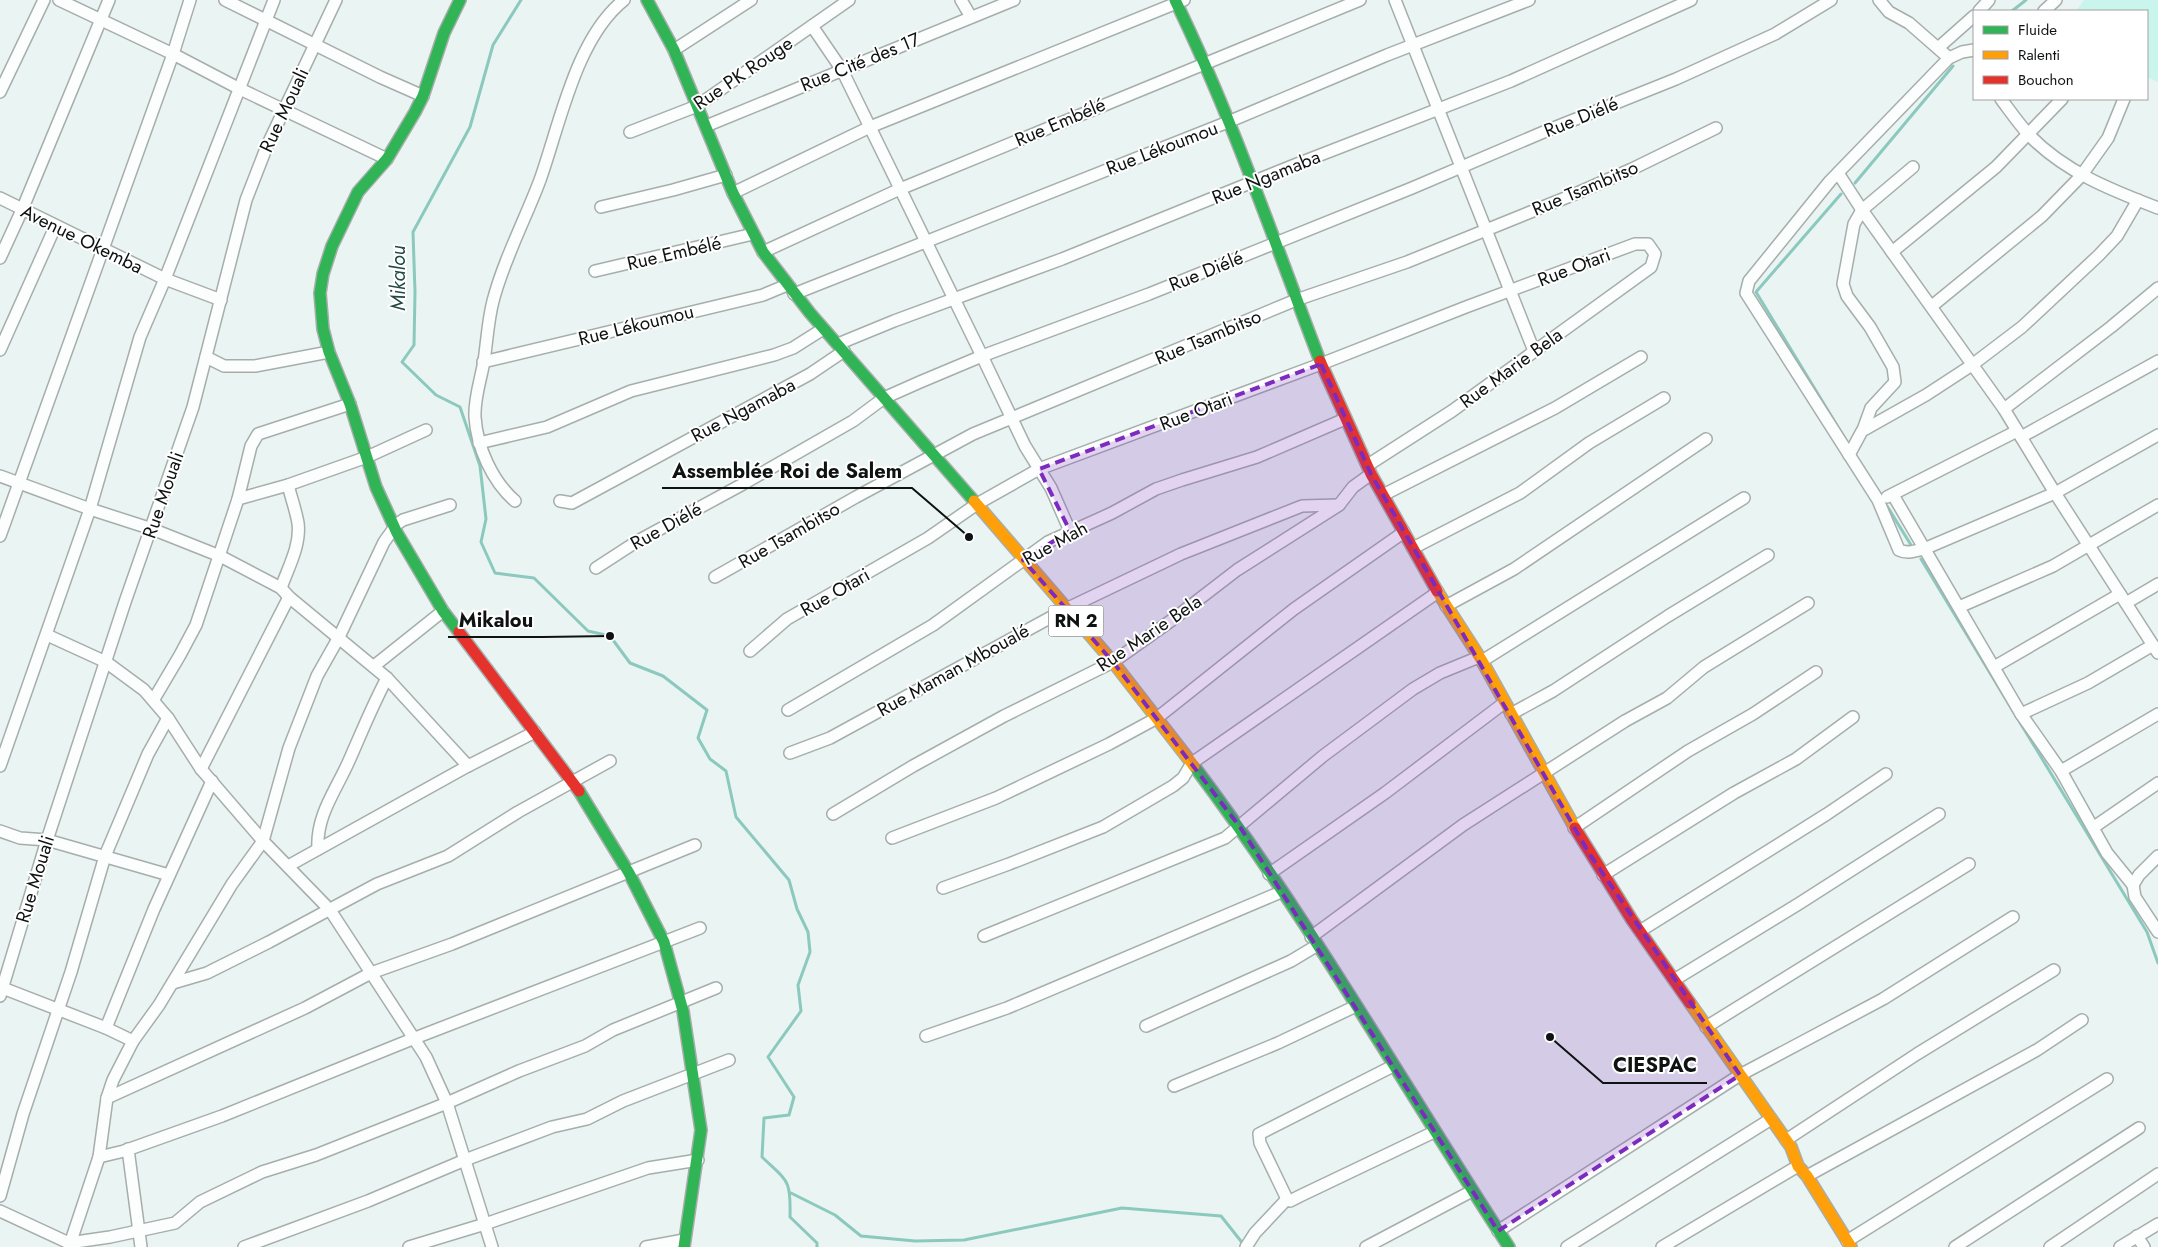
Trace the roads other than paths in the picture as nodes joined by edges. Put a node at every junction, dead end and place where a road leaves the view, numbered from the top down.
1 (44, 0) edge
2 (58, 0) edge
3 (109, 0) edge
4 (190, 0) edge
5 (225, 0) edge
6 (274, 0) edge
7 (336, 0) edge
8 (460, 0) edge
9 (624, 0) edge
10 (646, 0) edge
11 (751, 0) edge
12 (849, 0) edge
13 (961, 0) edge
14 (1014, 0) edge
15 (1360, 0) edge
16 (1395, 0) edge
17 (1529, 0) edge
18 (1691, 0) edge
19 (1831, 0) edge
20 (1879, 0) edge
21 (1989, 0) edge
22 (2056, 0) edge
23 (1178, 1) edge
24 (1980, 10) edge
25 (2045, 10) edge
26 (971, 17) junction
27 (1973, 17) edge
28 (100, 19) junction
29 (266, 21) junction
30 (812, 26) junction
31 (314, 44) junction
32 (1413, 44) junction
33 (1938, 48) junction
34 (674, 50) junction
35 (1973, 50) edge
36 (173, 54) junction
37 (1949, 58) junction
38 (1204, 63) junction
39 (842, 70) junction
40 (240, 89) junction
41 (0, 92) edge
42 (423, 96) junction
43 (2002, 100) edge
44 (2061, 100) edge
45 (2124, 100) edge
46 (697, 106) junction
47 (1438, 109) junction
48 (285, 110) junction
49 (1228, 122) junction
50 (706, 126) junction
51 (870, 127) junction
52 (1716, 128) dead end
53 (630, 132) dead end
54 (2028, 134) junction
55 (387, 159) junction
56 (1460, 167) junction
57 (1913, 167) dead end
58 (1838, 173) junction
59 (726, 175) junction
60 (2081, 176) junction
61 (1251, 182) junction
62 (900, 189) junction
63 (733, 193) junction
64 (0, 198) edge
65 (2138, 200) junction
66 (601, 206) dead end
67 (2158, 208) edge
68 (22, 210) junction
69 (1862, 210) junction
70 (55, 226) junction
71 (1487, 228) junction
72 (753, 234) junction
73 (925, 241) junction
74 (1275, 243) junction
75 (103, 248) junction
76 (763, 252) junction
77 (1892, 252) junction
78 (0, 258) edge
79 (1651, 268) joint
80 (594, 271) dead end
81 (165, 279) junction
82 (2158, 288) edge
83 (791, 290) junction
84 (1511, 290) junction
85 (954, 299) junction
86 (221, 300) junction
87 (1296, 300) junction
88 (1932, 306) junction
89 (823, 329) junction
90 (841, 348) junction
91 (0, 350) edge
92 (1534, 351) junction
93 (329, 352) junction
94 (982, 356) junction
95 (206, 357) junction
96 (1640, 357) dead end
97 (2158, 361) edge
98 (484, 362) junction
99 (1321, 364) junction
100 (1972, 365) junction
101 (884, 398) junction
102 (1664, 398) dead end
103 (350, 404) junction
104 (2004, 409) junction
105 (1011, 418) junction
106 (1345, 419) junction
107 (426, 430) dead end
108 (1863, 430) junction
109 (2019, 434) junction
110 (2158, 434) edge
111 (1706, 439) dead end
112 (479, 443) junction
113 (933, 455) junction
114 (1849, 455) junction
115 (367, 457) junction
116 (1039, 469) junction
117 (1370, 470) junction
118 (0, 476) edge
119 (20, 484) junction
120 (288, 485) junction
121 (2055, 493) junction
122 (1893, 494) junction
123 (1383, 495) junction
124 (1744, 498) dead end
125 (238, 499) junction
126 (1878, 500) junction
127 (515, 501) dead end
128 (560, 502) dead end
129 (977, 504) junction
130 (450, 505) dead end
131 (1339, 505) junction
132 (2158, 505) edge
133 (90, 510) junction
134 (152, 529) junction
135 (395, 529) junction
136 (1070, 532) junction
137 (1404, 532) junction
138 (0, 536) edge
139 (2089, 545) junction
140 (1413, 548) junction
141 (1924, 549) junction
142 (1768, 555) dead end
143 (220, 556) junction
144 (1023, 560) junction
145 (596, 568) dead end
146 (715, 577) dead end
147 (2158, 584) edge
148 (285, 592) junction
149 (1438, 592) junction
150 (2123, 599) junction
151 (1808, 603) dead end
152 (1446, 606) junction
153 (1959, 607) junction
154 (1066, 609) junction
155 (443, 612) junction
156 (47, 635) junction
157 (339, 637) junction
158 (2155, 649) edge
159 (750, 651) dead end
160 (1480, 659) junction
161 (106, 662) junction
162 (1113, 662) junction
163 (374, 666) junction
164 (1994, 667) junction
165 (1816, 672) dead end
166 (388, 678) junction
167 (154, 699) junction
168 (1504, 703) junction
169 (788, 710) dead end
170 (1510, 714) junction
171 (2022, 714) junction
172 (2158, 714) edge
173 (1853, 717) dead end
174 (168, 718) junction
175 (1157, 718) junction
176 (534, 732) junction
177 (790, 753) dead end
178 (610, 761) dead end
179 (1192, 763) junction
180 (0, 766) edge
181 (468, 766) junction
182 (201, 769) junction
183 (2061, 771) junction
184 (1545, 772) junction
185 (1886, 774) dead end
186 (212, 781) junction
187 (572, 782) junction
188 (2158, 783) edge
189 (833, 814) dead end
190 (1939, 814) dead end
191 (1240, 827) junction
192 (2094, 827) junction
193 (1574, 828) junction
194 (0, 831) edge
195 (892, 838) dead end
196 (47, 840) junction
197 (263, 841) junction
198 (695, 845) dead end
199 (318, 849) junction
200 (105, 856) junction
201 (2158, 856) edge
202 (1969, 864) dead end
203 (288, 866) junction
204 (629, 873) junction
205 (1269, 874) junction
206 (169, 875) junction
207 (1603, 875) junction
208 (2133, 885) junction
209 (943, 888) dead end
210 (1281, 892) junction
211 (330, 910) junction
212 (2013, 917) dead end
213 (700, 928) dead end
214 (1640, 931) junction
215 (2158, 932) edge
216 (984, 936) dead end
217 (664, 942) junction
218 (1314, 942) junction
219 (2054, 970) dead end
220 (371, 973) junction
221 (1674, 980) junction
222 (173, 983) junction
223 (716, 988) dead end
224 (1, 990) edge
225 (681, 1001) junction
226 (1356, 1006) junction
227 (59, 1009) junction
228 (2082, 1020) dead end
229 (1146, 1026) dead end
230 (1706, 1027) junction
231 (106, 1028) junction
232 (926, 1036) dead end
233 (415, 1038) junction
234 (133, 1041) junction
235 (730, 1060) dead end
236 (1393, 1066) junction
237 (693, 1072) junction
238 (1740, 1075) junction
239 (2107, 1078) dead end
240 (1174, 1086) dead end
241 (107, 1098) junction
242 (447, 1103) junction
243 (1771, 1119) junction
244 (2139, 1128) dead end
245 (1434, 1132) junction
246 (1786, 1140) junction
247 (128, 1149) junction
248 (99, 1157) junction
249 (465, 1160) junction
250 (698, 1160) junction
251 (1798, 1166) junction
252 (2158, 1174) edge
253 (1807, 1176) junction
254 (1472, 1191) junction
255 (0, 1196) edge
256 (1287, 1199) junction
257 (0, 1211) edge
258 (485, 1224) junction
259 (2158, 1224) edge
260 (1498, 1231) junction
261 (139, 1232) junction
262 (2137, 1236) junction
263 (684, 1244) edge
264 (1849, 1244) edge
265 (69, 1245) edge
266 (141, 1247) edge
267 (244, 1247) edge
268 (409, 1247) edge
269 (492, 1247) edge
270 (646, 1247) edge
271 (1246, 1247) edge
272 (1366, 1247) edge
273 (1509, 1247) edge
274 (1567, 1247) edge
275 (1662, 1247) edge
276 (1955, 1247) edge
277 (2050, 1247) edge
278 (2120, 1247) edge
279 (2144, 1247) edge

1 - 41 street
2 - 28 street
3 - 28 street
4 - 36 street
5 - 29 street
6 - 29 street
7 - 31 street, Rue Mouali
8 - 42 main road
9 - 98 street
10 - 34 main road, RN 2
11 - 34 street
12 - 30 street, Rue PK Rouge
13 - 26 street
14 - 26 street, Rue Cité des 17
15 - 38 street, Rue Embélé
16 - 32 street
17 - 32 street, Rue Lékoumou
18 - 47 street, Rue Ngamaba
19 - 56 street, Rue Diélé
20 - 33 street
21 - 24 street
22 - 25 street
23 - 38 main road
23 - 51 street
26 - 39 street, Rue Cité des 17
27 - 33 street
28 - 36 street
28 - 68 street
29 - 31 street
29 - 40 street
30 - 39 street
30 - 46 street, Rue PK Rouge
31 - 42 street
31 - 48 street, Rue Mouali
32 - 47 street
32 - 49 street, Rue Lékoumou
33 - 37 street
34 - 46 main road, RN 2
35 - 37 street
36 - 40 street
36 - 75 street
37 - 58 street
38 - 49 main road
38 - 62 street, Rue Embélé
39 - 50 street, Rue Cité des 17
39 - 51 street
40 - 48 street
40 - 81 street
42 - 55 main road
43 - 54 street
44 - 54 street
45 - 60 street
46 - 50 main road, RN 2
46 - 53 street, Rue PK Rouge
47 - 56 street
47 - 61 street, Rue Ngamaba
48 - 55 street
48 - 86 street, Rue Mouali
49 - 61 main road
49 - 73 street, Rue Lékoumou
50 - 59 main road, RN 2
51 - 62 street
51 - 63 street
52 - 71 street, Rue Tsambitso
54 - 60 street
54 - 77 street
55 - 93 main road
56 - 71 street
56 - 74 street, Rue Diélé
57 - 69 street
58 - 69 street
58 - 114 street
59 - 63 main road, RN 2
59 - 66 street
60 - 65 street
60 - 88 street
61 - 74 main road
61 - 85 street, Rue Ngamaba
62 - 73 street
62 - 76 street, Rue Embélé
63 - 72 main road, RN 2
64 - 68 street, Avenue Okemba
65 - 67 street
65 - 100 street
68 - 70 street, Avenue Okemba
68 - 78 street
69 - 77 street
69 - 108 street
70 - 75 street, Avenue Okemba
70 - 91 street
71 - 84 street
71 - 87 street, Rue Tsambitso
72 - 76 main road, RN 2
72 - 80 street, Rue Embélé
73 - 83 street, Rue Lékoumou
73 - 85 street
74 - 87 main road
74 - 94 street, Rue Diélé
75 - 81 street, Avenue Okemba
75 - 119 street
76 - 83 main road, RN 2
77 - 88 street
79 - 84 street, Rue Otari
79 - 92 street, Rue Marie Bela
81 - 86 street, Avenue Okemba
81 - 133 street
82 - 104 street
83 - 89 main road, RN 2
83 - 98 street, Rue Lékoumou
84 - 92 street
84 - 99 street, Rue Otari
85 - 90 street, Rue Ngamaba
85 - 94 street
86 - 95 street, Rue Mouali
87 - 99 main road
87 - 105 street, Rue Tsambitso
88 - 100 street
89 - 90 main road, RN 2
89 - 112 street
90 - 101 main road, RN 2
90 - 128 street, Rue Ngamaba
92 - 117 street, Rue Marie Bela
93 - 95 street
93 - 103 main road
94 - 101 street, Rue Diélé
94 - 105 street
95 - 134 street, Rue Mouali
96 - 123 street
97 - 109 street
98 - 112 street
99 - 106 main road
99 - 116 street, Rue Otari
100 - 104 street
100 - 108 street
101 - 113 main road, RN 2
101 - 145 street, Rue Diélé
102 - 140 street
103 - 115 main road
103 - 125 street
104 - 109 street
105 - 113 street, Rue Tsambitso
105 - 116 street
106 - 117 main road
106 - 136 street, Rue Mah
107 - 115 street
108 - 114 street
109 - 121 street
109 - 122 street
110 - 121 street
111 - 152 street
112 - 127 street
113 - 129 main road, RN 2
113 - 146 street, Rue Tsambitso
114 - 126 street
115 - 120 street
115 - 135 main road
116 - 129 street, Rue Otari
116 - 136 street
117 - 123 main road
117 - 131 street, Rue Marie Bela
118 - 119 street
119 - 133 street
119 - 138 street
120 - 125 street
120 - 148 street
121 - 139 street
121 - 141 street
122 - 126 street
122 - 141 street
123 - 137 main road
124 - 160 street
125 - 143 street
126 - 141 street
129 - 144 main road, RN 2
129 - 159 street, Rue Otari
130 - 135 street
131 - 154 street, Rue Maman Mboualé
131 - 162 street, Rue Marie Bela
132 - 139 street
133 - 134 street
133 - 156 street
134 - 143 street
134 - 161 street, Rue Mouali
135 - 155 main road
135 - 157 street
136 - 144 street, Rue Mah
137 - 140 main road
137 - 175 street
139 - 150 street
139 - 153 street
140 - 149 main road
141 - 153 street
142 - 170 street
143 - 148 street
143 - 167 street
144 - 154 main road, RN 2
144 - 169 street, Rue Mah
147 - 150 street
148 - 157 street
148 - 182 street
149 - 152 main road
149 - 179 street
150 - 158 street
150 - 164 street
151 - 184 street
152 - 160 main road
153 - 164 street
154 - 162 main road, RN 2
154 - 177 street, Rue Maman Mboualé
155 - 163 street
155 - 176 main road
156 - 161 street
156 - 180 street
157 - 163 street
157 - 197 street
158 - 171 street
160 - 168 main road
160 - 191 street
161 - 167 street
161 - 196 street, Rue Mouali
162 - 175 main road, RN 2
162 - 189 street, Rue Marie Bela
163 - 166 street
164 - 171 street
165 - 193 street
166 - 181 street
166 - 199 street
167 - 174 street
168 - 170 main road
168 - 205 street
170 - 184 main road
171 - 183 street
172 - 183 street
173 - 207 street
174 - 182 street
174 - 200 street
175 - 179 main road, RN 2
175 - 195 street
176 - 181 street
176 - 187 main road
178 - 187 street
179 - 191 main road, RN 2
179 - 209 street
181 - 199 street
182 - 186 street
183 - 192 street
184 - 193 main road
184 - 218 street
185 - 214 street
186 - 197 street
186 - 206 street
187 - 204 main road
187 - 211 street
188 - 192 street
190 - 221 street
191 - 205 main road, RN 2
191 - 216 street
192 - 208 street
193 - 207 main road
194 - 196 street
196 - 200 street
196 - 224 street, Rue Mouali
197 - 203 street
197 - 222 street
198 - 204 street
199 - 203 street
200 - 206 street
200 - 227 street
201 - 208 street
202 - 230 street
203 - 211 street
204 - 217 main road
204 - 220 street
205 - 210 main road, RN 2
206 - 231 street
207 - 214 main road
208 - 215 street
210 - 218 main road, RN 2
210 - 232 street
211 - 220 street
211 - 222 street
212 - 238 street
213 - 217 street
214 - 221 main road
217 - 225 main road
217 - 233 street
218 - 226 main road, RN 2
218 - 229 street
219 - 246 street
220 - 233 street
220 - 241 street
221 - 230 main road
222 - 234 street
223 - 225 street
224 - 227 street
225 - 237 main road
225 - 242 street
226 - 236 main road, RN 2
226 - 240 street
227 - 231 street
227 - 255 street
228 - 253 street
230 - 238 main road
231 - 234 street
233 - 242 street
233 - 247 street
234 - 241 street
235 - 237 street
236 - 245 main road, RN 2
236 - 256 street
237 - 249 street
237 - 250 main road
238 - 243 main road
238 - 260 street
239 - 264 street
241 - 248 street
242 - 249 street
242 - 261 street
243 - 246 main road
243 - 274 street
244 - 276 street
245 - 254 main road, RN 2
245 - 256 street
246 - 251 main road
247 - 248 street
247 - 261 street
248 - 265 street
249 - 258 street
249 - 267 street
250 - 258 street
250 - 263 main road
251 - 253 main road
251 - 275 street
252 - 277 street
253 - 264 main road
254 - 260 main road, RN 2
254 - 272 street
256 - 271 street
257 - 265 street
258 - 268 street
258 - 269 street
259 - 262 street
260 - 273 main road, RN 2
261 - 265 street
261 - 266 street
262 - 278 street
262 - 279 street
263 - 270 street

